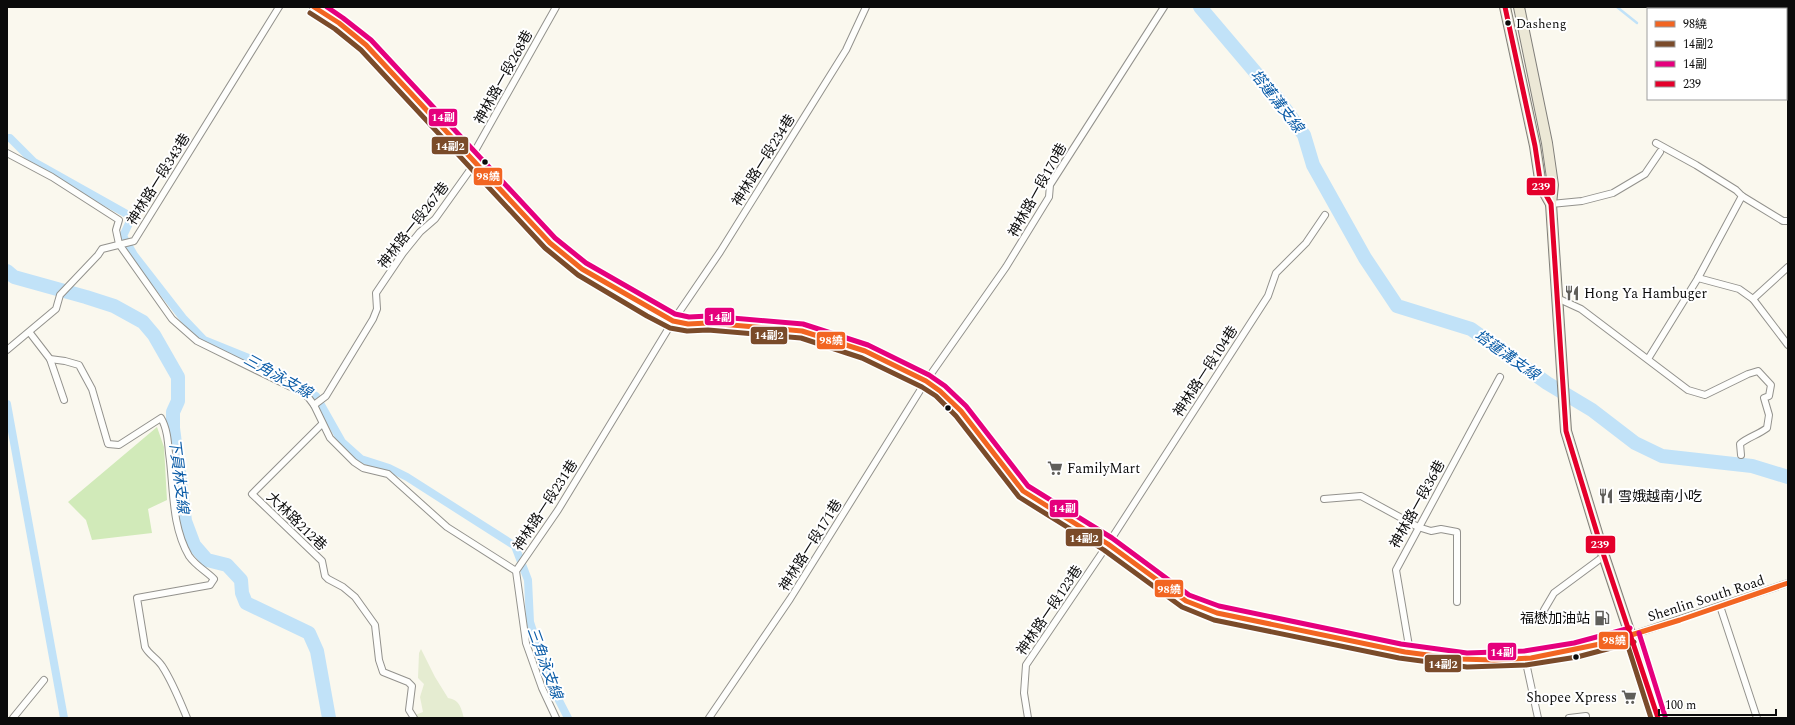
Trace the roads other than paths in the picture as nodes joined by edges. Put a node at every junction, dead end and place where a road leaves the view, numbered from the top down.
1 (279, 7) edge
2 (314, 7) edge
3 (556, 7) edge
4 (866, 7) edge
5 (1164, 7) edge
6 (1505, 7) edge
7 (1519, 7) edge
8 (1656, 143) dead end
9 (1660, 152) dead end
10 (7, 154) edge
11 (473, 161) junction
12 (1742, 196) junction
13 (1551, 204) junction
14 (1325, 215) dead end
15 (1788, 221) edge
16 (118, 244) junction
17 (1788, 267) edge
18 (1698, 278) junction
19 (1557, 298) junction
20 (1754, 298) junction
21 (673, 320) junction
22 (30, 333) junction
23 (1788, 334) edge
24 (1782, 340) junction
25 (1788, 345) edge
26 (7, 350) edge
27 (50, 359) junction
28 (1648, 359) junction
29 (1500, 377) dead end
30 (926, 381) junction
31 (64, 400) dead end
32 (314, 406) junction
33 (322, 424) junction
34 (1741, 455) dead end
35 (1324, 499) dead end
36 (1418, 528) junction
37 (1108, 544) junction
38 (1604, 556) junction
39 (516, 571) junction
40 (1787, 585) edge
41 (1457, 602) dead end
42 (1720, 606) junction
43 (1544, 610) dead end
44 (1632, 635) junction
45 (1410, 652) junction
46 (1525, 658) junction
47 (44, 680) dead end
48 (1586, 716) dead end
49 (13, 718) edge
50 (187, 718) edge
51 (414, 718) edge
52 (556, 718) edge
53 (709, 718) edge
54 (1028, 718) edge
55 (1539, 718) edge
56 (1569, 718) edge
57 (1658, 718) edge
58 (1757, 718) edge

1 - 16 street, 神林路一段343巷
2 - 11 street
3 - 11 street, 神林路一段268巷
4 - 21 street, 神林路一段234巷
5 - 30 street, 神林路一段170巷
6 - 13 main road
7 - 13 main road
8 - 12 street
9 - 13 street
10 - 16 street
11 - 21 street
11 - 32 street, 神林路一段267巷
12 - 15 street
12 - 18 street
13 - 19 main road
14 - 37 street, 神林路一段104巷
16 - 22 street, 神林路一段343巷
16 - 32 street
17 - 20 street
18 - 20 street
18 - 28 street
19 - 28 street
19 - 38 main road
20 - 24 street
21 - 30 street
21 - 39 street, 神林路一段231巷
22 - 26 street, 神林路一段343巷
22 - 27 street
23 - 24 street
24 - 25 street
27 - 31 street
27 - 50 street
28 - 34 street
29 - 36 street, 神林路一段36巷
30 - 37 street
30 - 53 street, 神林路一段171巷
32 - 33 street
33 - 39 street
33 - 51 street, 大林路212巷
35 - 36 street
36 - 41 street
36 - 45 street, 神林路一段36巷
37 - 45 street
37 - 54 street, 神林路一段123巷
38 - 43 street
38 - 44 main road
39 - 52 street, 神林路一段231巷
40 - 42 street, Shenlin South Road
42 - 44 street, Shenlin South Road
42 - 58 street
44 - 46 street
44 - 57 main road
45 - 46 street
46 - 55 street
47 - 49 street
48 - 56 street

